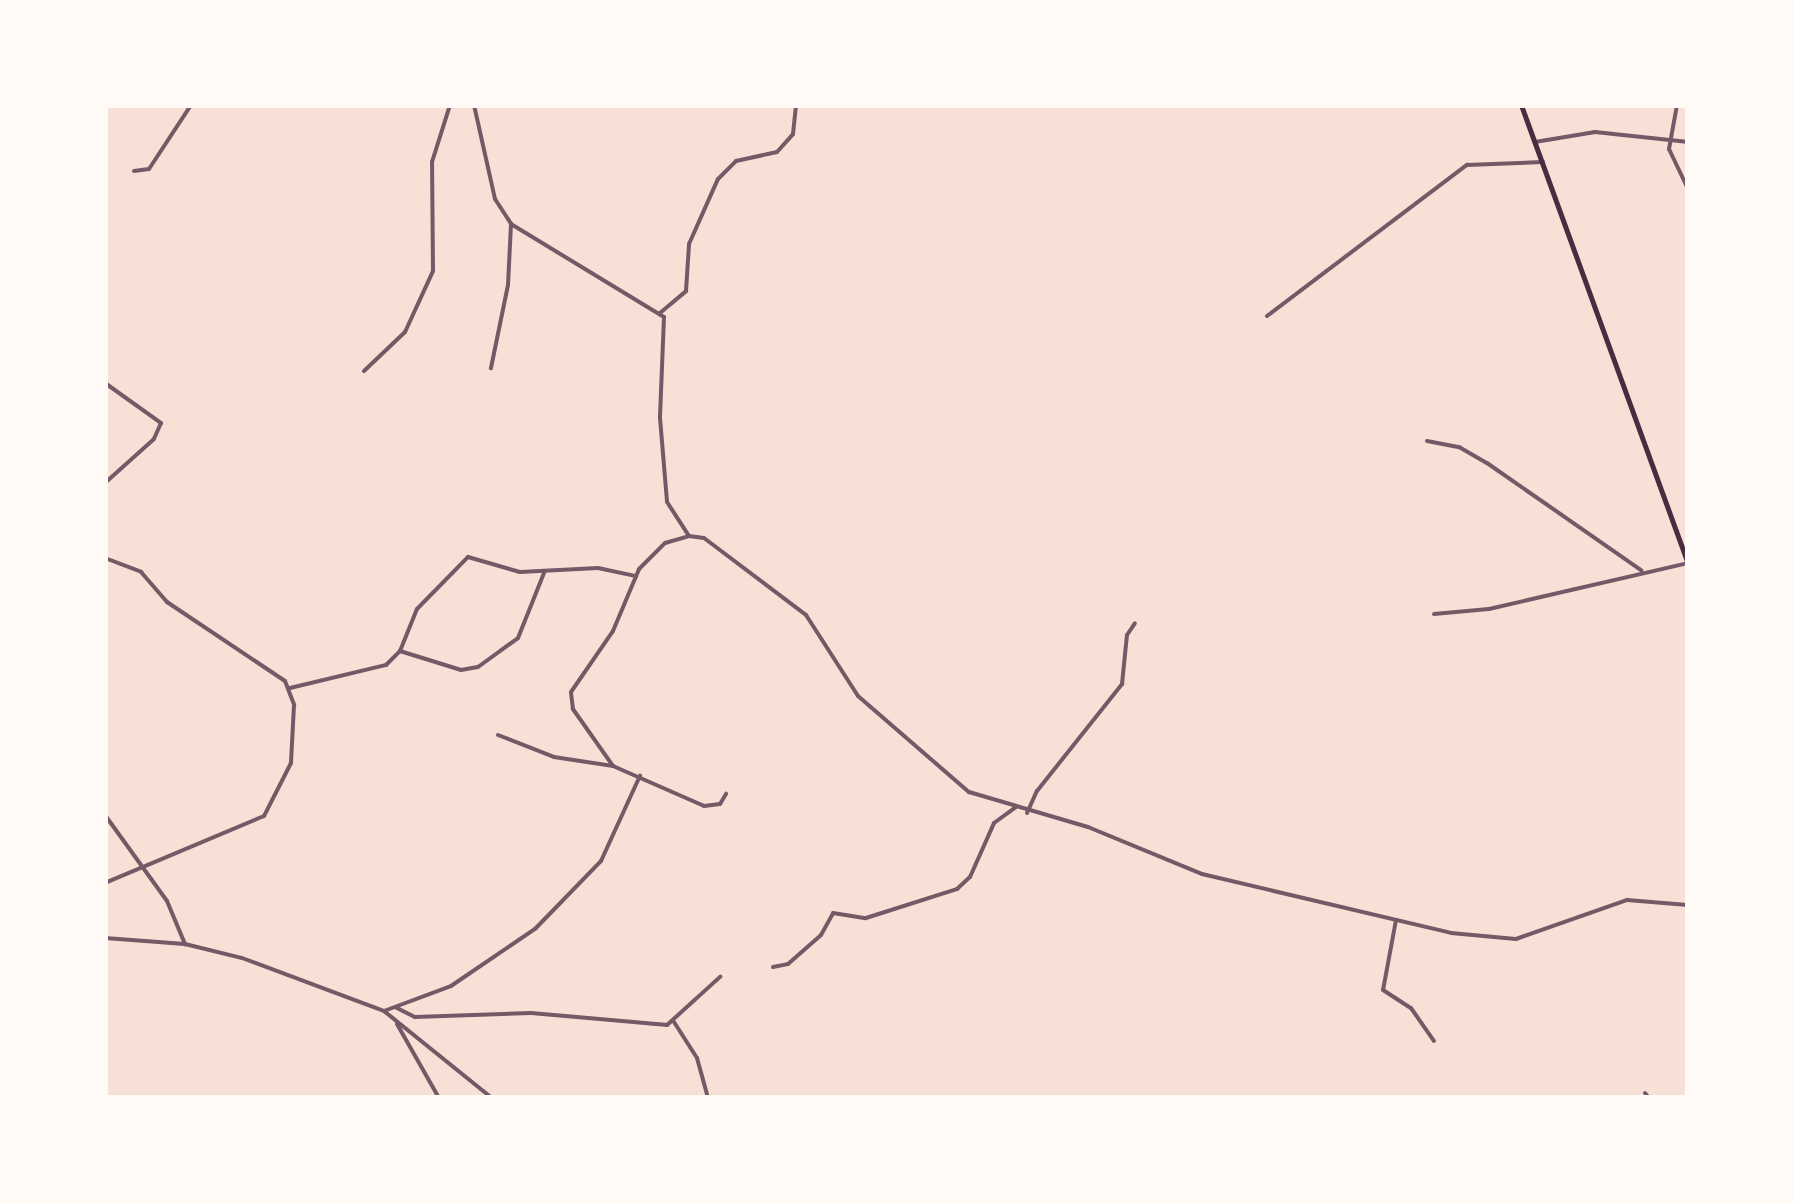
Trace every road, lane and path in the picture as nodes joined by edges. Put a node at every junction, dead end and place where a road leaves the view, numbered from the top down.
1 (191, 105) edge
2 (450, 105) edge
3 (474, 105) edge
4 (796, 105) edge
5 (1522, 105) edge
6 (1676, 105) edge
7 (1669, 140) junction
8 (1687, 140) edge
9 (1536, 142) junction
10 (1543, 162) junction
11 (134, 171) dead end
12 (1688, 189) edge
13 (511, 224) junction
14 (660, 313) junction
15 (1267, 316) dead end
16 (491, 368) dead end
17 (364, 371) dead end
18 (105, 383) edge
19 (1428, 441) dead end
20 (105, 483) edge
21 (689, 536) junction
22 (105, 558) edge
23 (1688, 563) edge
24 (1641, 570) junction
25 (544, 574) junction
26 (636, 576) junction
27 (1434, 614) dead end
28 (1135, 624) dead end
29 (400, 651) junction
30 (290, 688) junction
31 (498, 735) dead end
32 (613, 766) junction
33 (640, 776) junction
34 (726, 794) dead end
35 (1016, 807) junction
36 (1028, 813) junction
37 (105, 815) edge
38 (136, 865) junction
39 (105, 882) edge
40 (1688, 905) edge
41 (1396, 920) junction
42 (105, 938) edge
43 (185, 944) junction
44 (774, 967) dead end
45 (720, 976) dead end
46 (396, 1007) junction
47 (384, 1011) junction
48 (394, 1020) junction
49 (673, 1020) junction
50 (1434, 1041) dead end
51 (439, 1098) edge
52 (492, 1098) edge
53 (708, 1098) edge

1 - 11 street
2 - 17 street
3 - 13 street
4 - 14 street
5 - 9 main road
6 - 7 street
7 - 8 street
7 - 9 street
7 - 12 street
9 - 10 main road
10 - 15 street
10 - 23 main road
13 - 14 street
13 - 16 street
14 - 21 street
18 - 20 street
19 - 24 street
21 - 26 street
21 - 35 street
22 - 30 street
23 - 24 street
24 - 27 street
25 - 26 street
25 - 29 street
25 - 29 street
26 - 32 street
28 - 36 street
29 - 30 street
30 - 38 street
31 - 32 street
32 - 33 street
33 - 34 street
33 - 46 street
35 - 36 street
35 - 44 street
36 - 41 street
37 - 38 street
38 - 39 street
38 - 43 street
40 - 41 street
41 - 50 street
42 - 43 street
43 - 47 street
45 - 49 street
46 - 47 street
46 - 49 street
47 - 48 street
48 - 51 street
48 - 52 street
49 - 53 street

